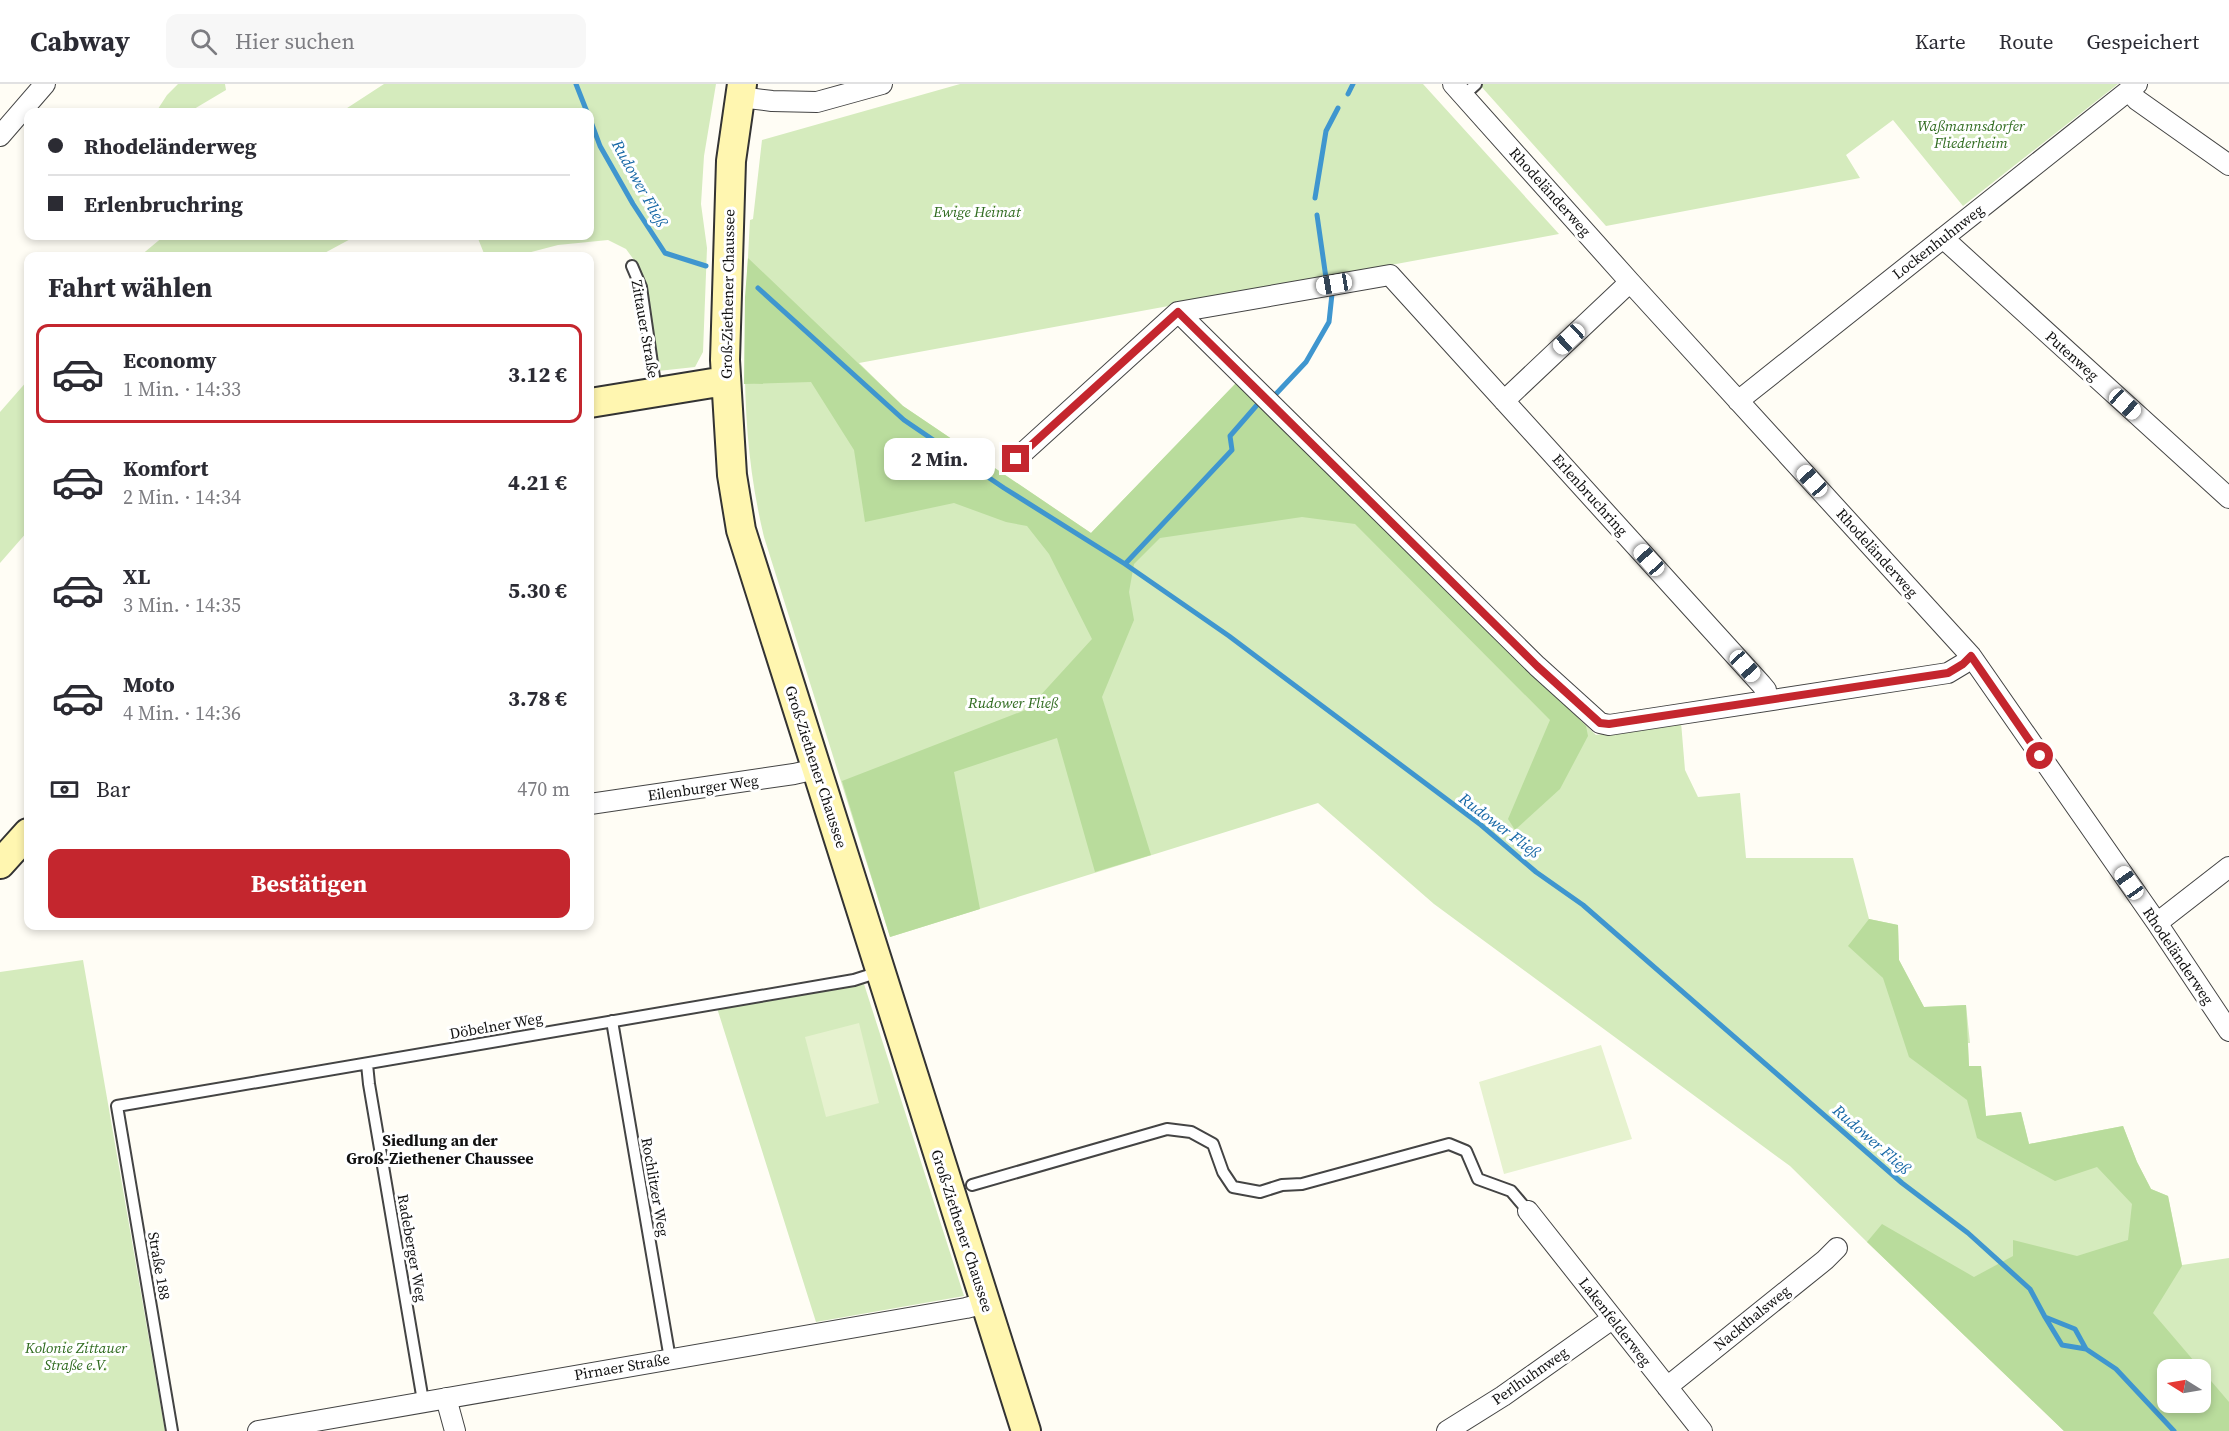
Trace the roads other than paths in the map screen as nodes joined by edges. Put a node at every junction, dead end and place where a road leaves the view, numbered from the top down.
1 (45, 84) edge
2 (882, 84) edge
3 (2133, 87) edge
4 (1464, 88) edge
5 (741, 91) edge
6 (24, 108) edge
7 (24, 108) edge
8 (0, 136) edge
9 (2229, 165) edge
10 (1943, 238) junction
11 (632, 266) dead end
12 (1630, 282) junction
13 (1178, 312) junction
14 (725, 381) junction
15 (656, 391) junction
16 (1504, 401) junction
17 (1738, 401) junction
18 (594, 402) edge
19 (1016, 459) dead end
20 (2229, 498) edge
21 (1971, 656) junction
22 (1767, 699) junction
23 (816, 769) junction
24 (594, 803) edge
25 (24, 837) edge
26 (0, 864) edge
27 (2229, 867) edge
28 (2157, 923) junction
29 (880, 971) junction
30 (612, 1021) junction
31 (2229, 1031) edge
32 (367, 1064) junction
33 (117, 1106) joint
34 (972, 1185) dead end
35 (1528, 1211) joint
36 (1837, 1248) dead end
37 (985, 1303) junction
38 (1612, 1318) junction
39 (670, 1359) junction
40 (1667, 1387) junction
41 (446, 1398) junction
42 (423, 1401) junction
43 (172, 1431) edge
44 (258, 1431) edge
45 (455, 1431) edge
46 (1026, 1431) edge
47 (1447, 1431) edge
48 (1702, 1431) edge

1 - 6 street
2 - 5 street
3 - 9 street
3 - 10 street, Lockenhuhnweg
4 - 12 street, Rhodeländerweg
5 - 14 street, Groß-Ziethener Chaussee
7 - 8 street
10 - 17 street, Lockenhuhnweg
10 - 20 street, Putenweg
11 - 15 lane, Zittauer Straße
12 - 16 street
12 - 17 street, Rhodeländerweg
13 - 16 street, Erlenbruchring
13 - 19 street
13 - 22 street
14 - 15 street, Zittauer Straße
14 - 23 street, Groß-Ziethener Chaussee
15 - 18 street, Zittauer Straße
16 - 22 street, Erlenbruchring
17 - 21 street, Rhodeländerweg
21 - 22 street
21 - 28 street, Rhodeländerweg
23 - 24 street, Eilenburger Weg
23 - 29 street, Groß-Ziethener Chaussee
25 - 26 street
27 - 28 street
28 - 31 street, Rhodeländerweg
29 - 30 lane, Döbelner Weg
29 - 37 street, Groß-Ziethener Chaussee
30 - 32 lane, Döbelner Weg
30 - 39 lane, Rochlitzer Weg
32 - 33 lane, Döbelner Weg
32 - 42 lane, Radeberger Weg
33 - 43 lane, Straße 188
34 - 35 lane
35 - 38 street, Lakenfelderweg
36 - 40 street, Nackthalsweg
37 - 39 street, Pirnaer Straße
37 - 46 street, Groß-Ziethener Chaussee
38 - 40 street, Lakenfelderweg
38 - 47 street, Perlhuhnweg
39 - 41 street, Pirnaer Straße
40 - 48 street, Lakenfelderweg
41 - 42 street, Pirnaer Straße
41 - 45 street
42 - 44 street, Pirnaer Straße

